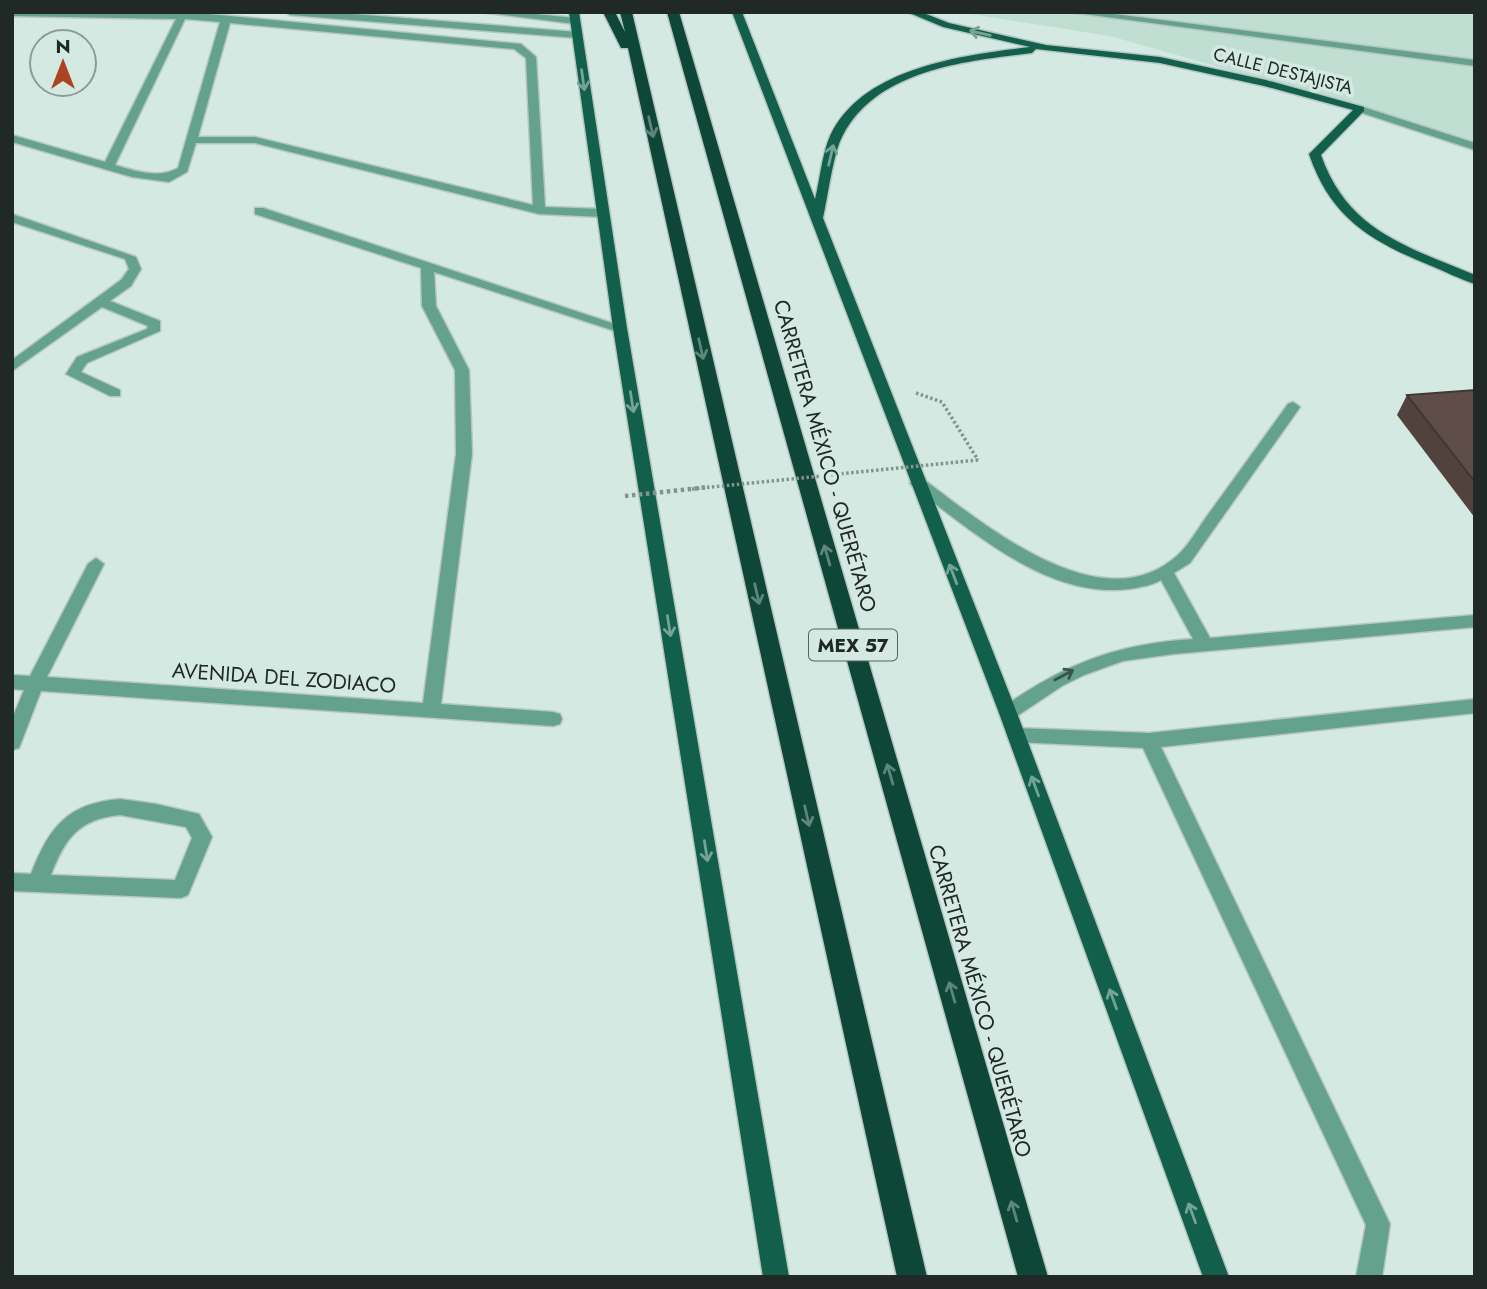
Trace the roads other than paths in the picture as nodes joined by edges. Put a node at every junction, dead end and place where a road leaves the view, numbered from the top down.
1 (290, 12) edge
2 (485, 12) edge
3 (609, 12) edge
4 (626, 12) edge
5 (673, 12) edge
6 (737, 12) edge
7 (912, 12) edge
8 (1074, 12) edge
9 (12, 13) edge
10 (183, 14) edge
11 (226, 19) junction
12 (575, 23) edge
13 (1046, 48) junction
14 (1475, 63) edge
15 (639, 76) junction
16 (1360, 109) junction
17 (12, 138) edge
18 (192, 139) junction
19 (1475, 147) edge
20 (108, 167) junction
21 (539, 210) junction
22 (259, 211) dead end
23 (603, 213) junction
24 (12, 218) edge
25 (816, 222) junction
26 (427, 265) junction
27 (1475, 280) edge
28 (101, 302) junction
29 (620, 328) junction
30 (12, 367) edge
31 (115, 393) dead end
32 (1293, 407) dead end
33 (918, 483) junction
34 (96, 564) dead end
35 (1166, 574) junction
36 (1475, 621) edge
37 (1205, 645) junction
38 (12, 682) edge
39 (35, 684) junction
40 (1475, 706) edge
41 (431, 711) junction
42 (1008, 713) junction
43 (553, 719) dead end
44 (1016, 735) junction
45 (1149, 741) junction
46 (12, 743) edge
47 (12, 882) edge
48 (38, 883) junction
49 (776, 1277) edge
50 (912, 1277) edge
51 (1033, 1277) edge
52 (1216, 1277) edge
53 (1369, 1277) edge

1 - 12 street
2 - 12 street
3 - 15 highway
4 - 15 highway
51 -> 5 highway, CARRETERA MÉXICO - QUERÉTARO / MEX 57
6 - 25 main road
13 -> 7 main road, CALLE DESTAJISTA
8 - 14 street
9 - 10 street
10 - 11 street
10 - 20 street
11 - 18 street
11 - 21 street
12 -> 23 main road
13 - 16 main road, CALLE DESTAJISTA
25 -> 13 main road, CALLE DESTAJISTA
15 -> 50 highway
16 - 19 street
16 - 27 main road, CALLE DESTAJISTA
17 - 20 street
18 - 20 street
18 - 21 street
21 - 23 street
22 - 26 street
23 - 29 main road
24 - 28 street
25 - 33 main road
26 - 29 street
26 - 41 street
28 - 30 street
28 - 31 street
29 -> 49 main road
32 - 35 street
33 - 35 street
42 -> 33 main road
34 - 39 street
35 - 37 street
36 - 37 street
42 -> 37 street
38 - 39 street, AVENIDA DEL ZODIACO
39 - 41 street, AVENIDA DEL ZODIACO
39 - 46 street
40 - 45 street
41 - 43 street, AVENIDA DEL ZODIACO
42 - 44 main road
44 - 45 street
52 -> 44 main road
45 - 53 street
47 - 48 street
48 - 48 street

